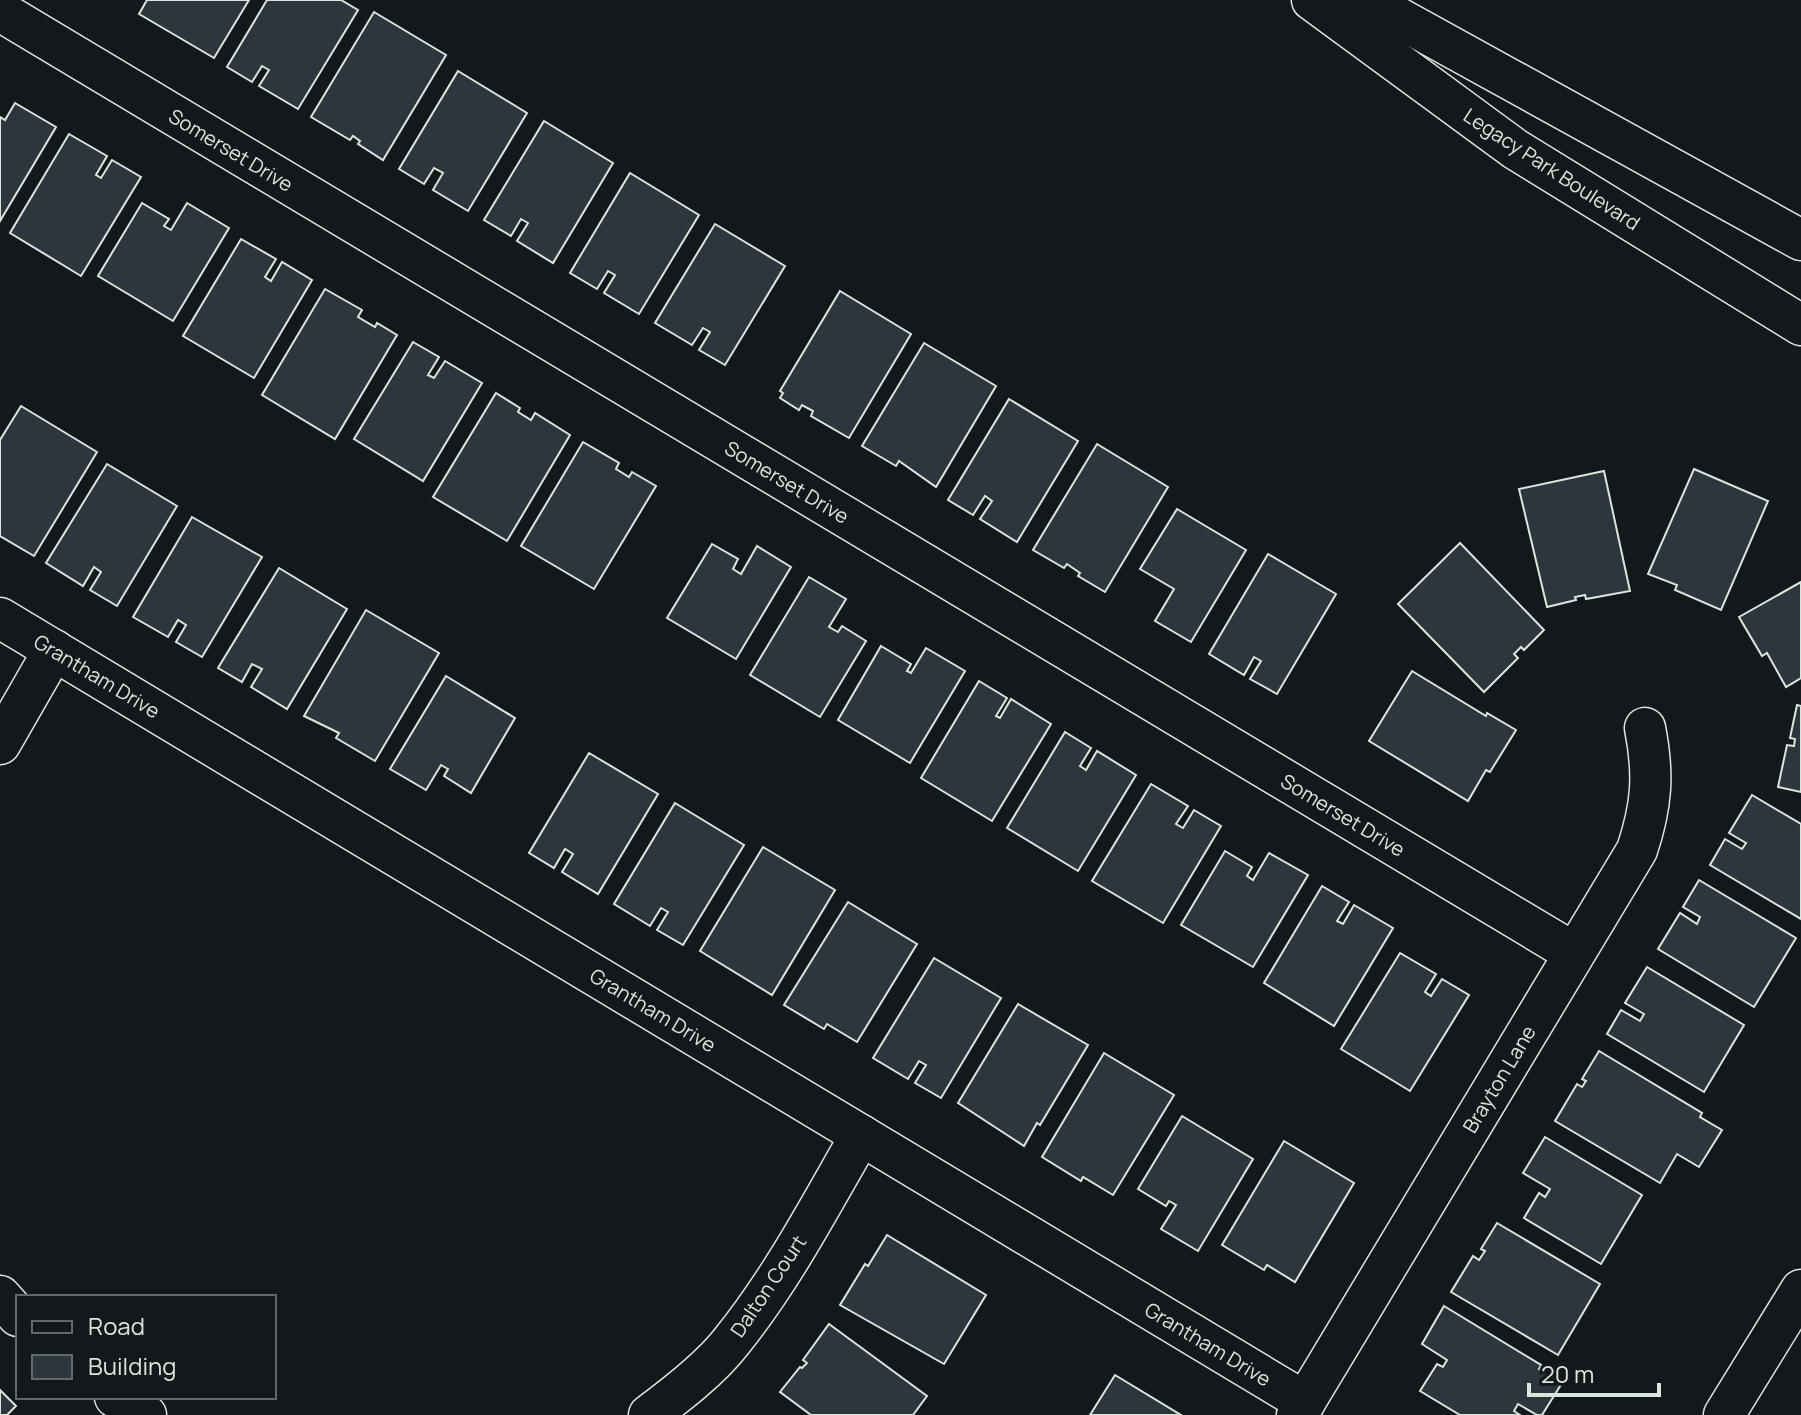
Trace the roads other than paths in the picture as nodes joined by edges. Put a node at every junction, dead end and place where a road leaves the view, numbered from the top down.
1 (1312, 0) edge
2 (1366, 0) edge
3 (0, 11) edge
4 (1801, 240) edge
5 (1801, 325) edge
6 (0, 618) edge
7 (54, 650) junction
8 (1645, 728) dead end
9 (0, 744) edge
10 (1574, 953) junction
11 (861, 1135) junction
12 (1801, 1290) edge
13 (0, 1296) edge
14 (16, 1314) edge
15 (118, 1399) edge
16 (1301, 1408) edge
17 (146, 1415) edge
18 (649, 1415) edge
19 (1724, 1415) edge

1 - 5 street, Legacy Park Boulevard
2 - 4 street
3 - 10 street, Somerset Drive
6 - 7 street, Grantham Drive
7 - 9 street
7 - 11 street, Grantham Drive
8 - 10 street, Brayton Lane
10 - 16 street, Brayton Lane
11 - 16 street, Grantham Drive
11 - 18 street, Dalton Court
12 - 19 street
13 - 14 street
15 - 17 street

